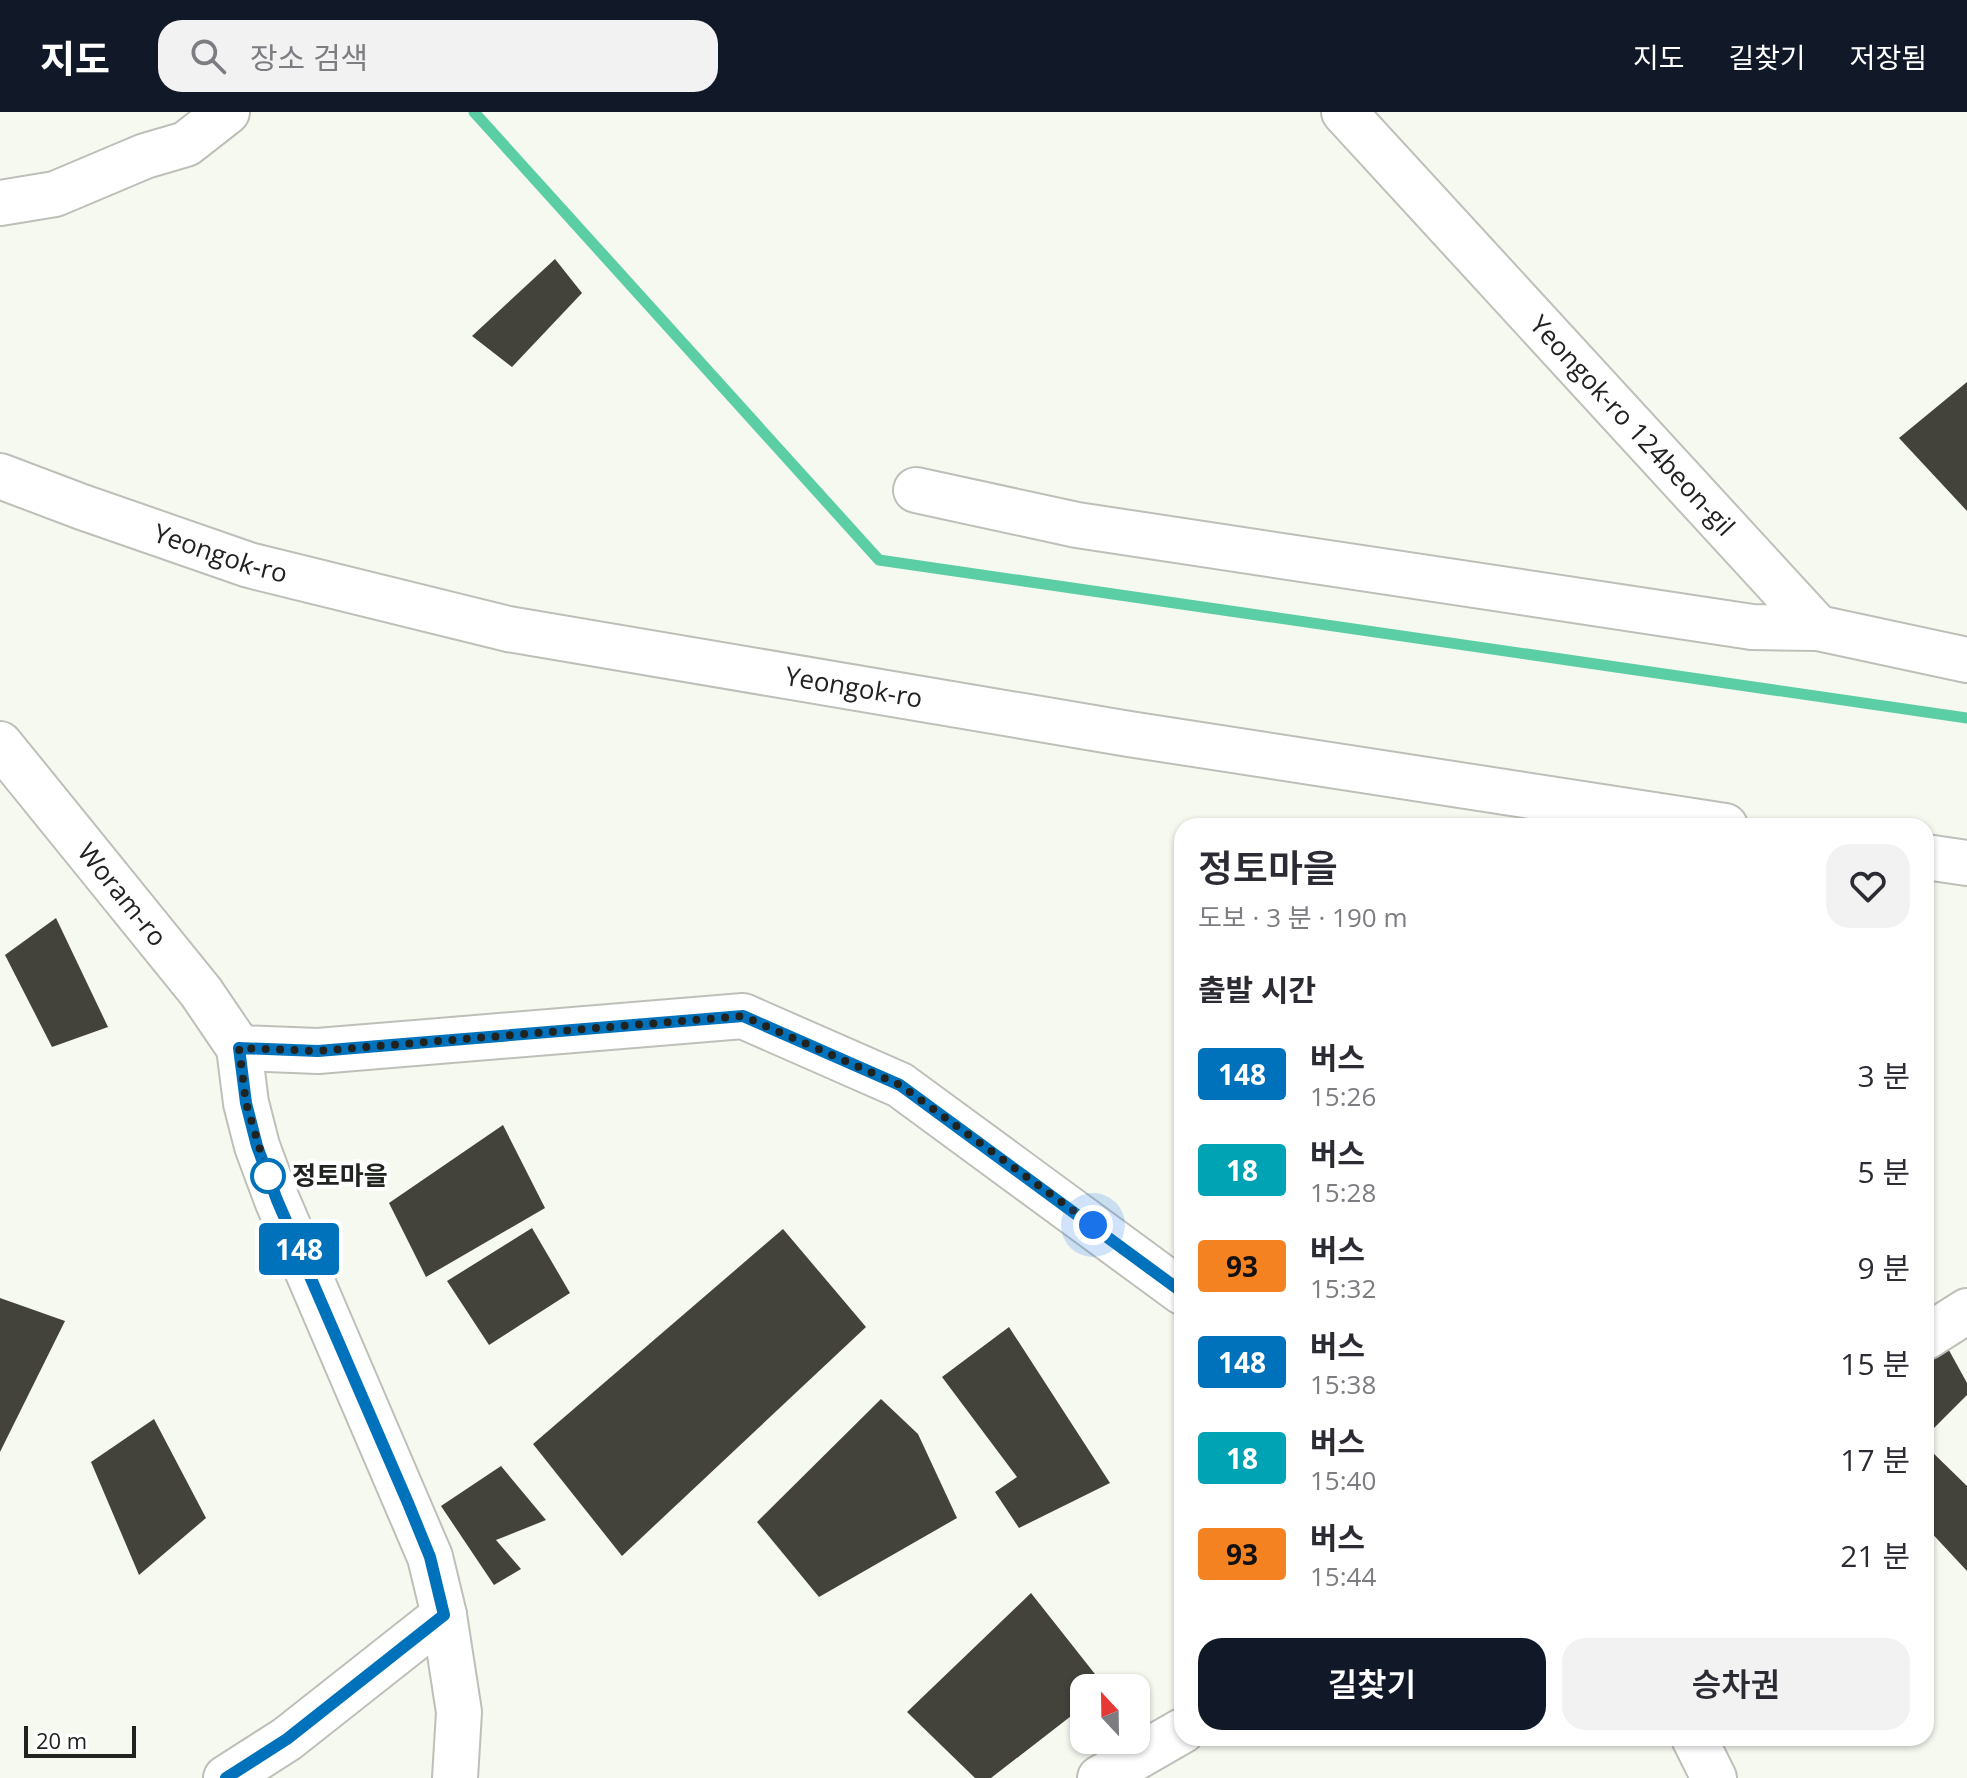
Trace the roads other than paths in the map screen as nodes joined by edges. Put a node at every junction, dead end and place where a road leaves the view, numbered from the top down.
1 (227, 112) edge
2 (1344, 112) edge
3 (0, 203) edge
4 (0, 476) edge
5 (916, 490) dead end
6 (1818, 628) junction
7 (1967, 660) edge
8 (0, 744) edge
9 (1673, 818) edge
10 (1934, 858) edge
11 (1967, 863) edge
12 (239, 1048) junction
13 (1174, 1286) edge
14 (1967, 1311) edge
15 (1934, 1332) edge
16 (444, 1615) junction
17 (1174, 1736) edge
18 (1698, 1746) edge
19 (226, 1778) edge
20 (455, 1778) edge
21 (1100, 1778) edge
22 (1714, 1778) edge

1 - 3 street
2 - 6 street, Yeongok-ro 124beon-gil
4 - 9 street, Yeongok-ro
5 - 6 street
6 - 7 street
8 - 12 street, Woram-ro
10 - 11 street
12 - 13 street
12 - 16 street, Woram-ro
14 - 15 street
16 - 19 street
16 - 20 street, Woram-ro
17 - 21 street
18 - 22 street

